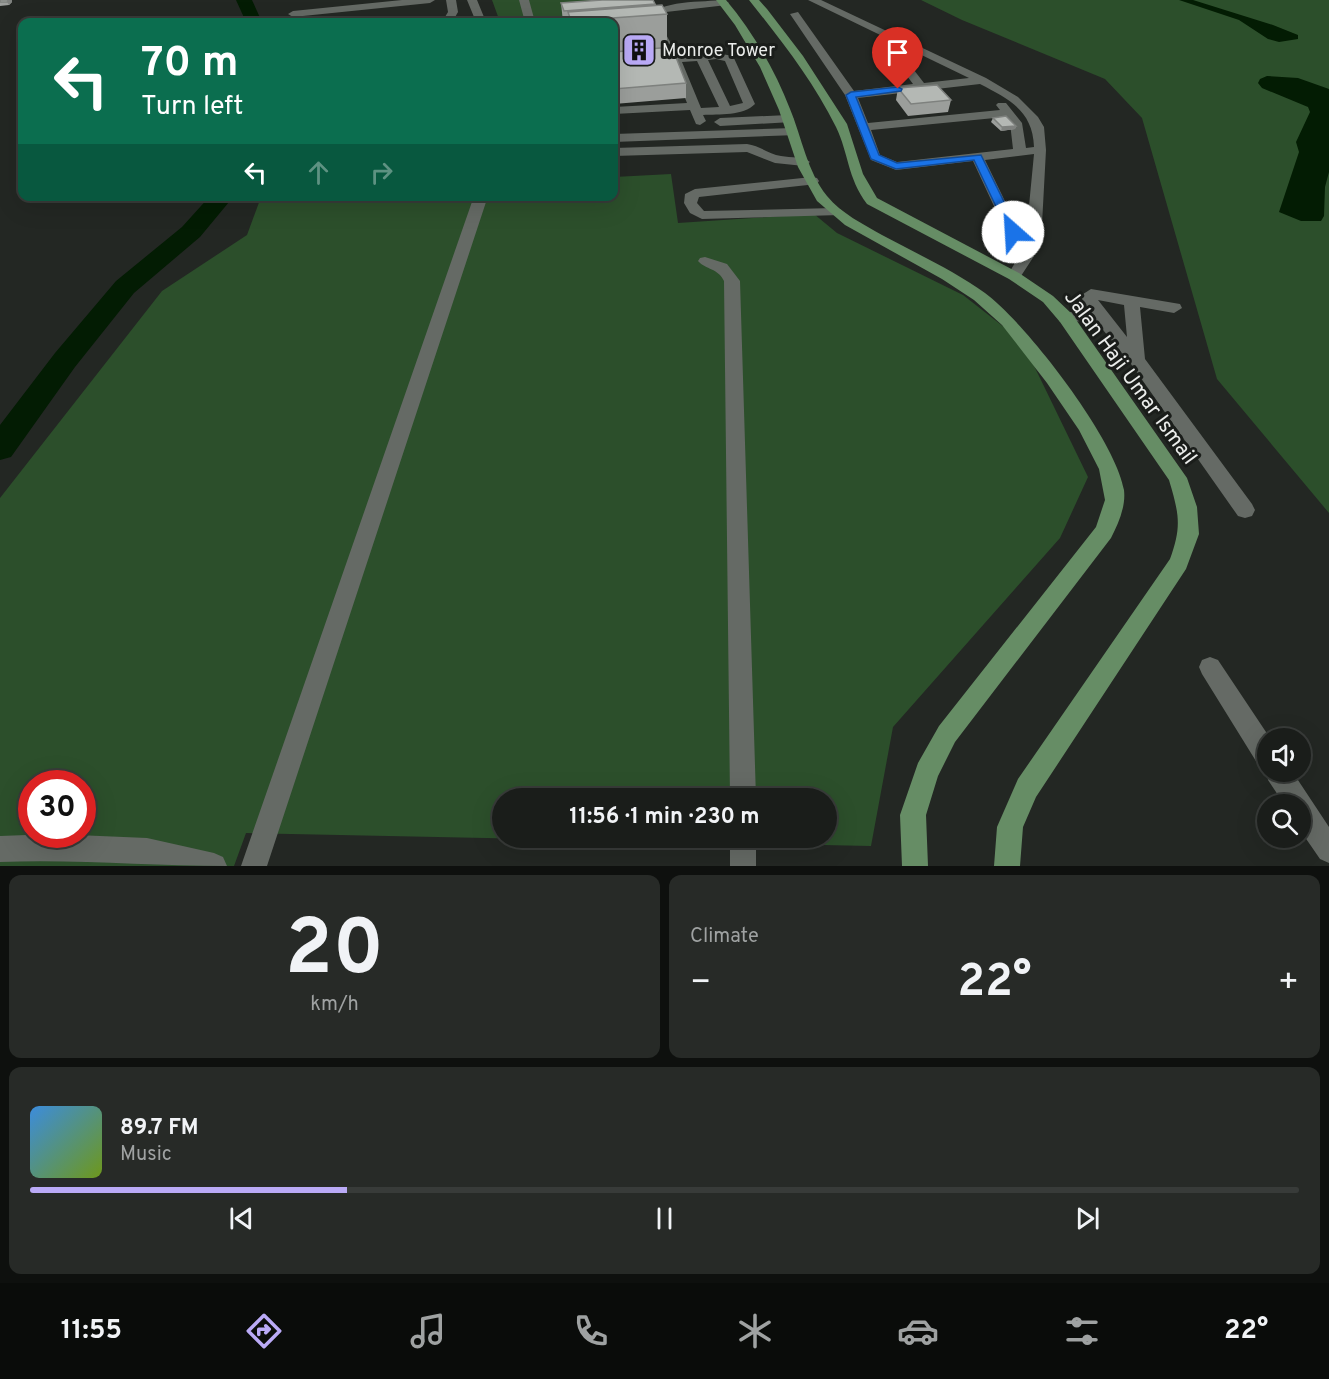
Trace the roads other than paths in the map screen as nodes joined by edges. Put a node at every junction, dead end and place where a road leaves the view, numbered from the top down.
1 (298, 0) edge
2 (430, 0) edge
3 (451, 0) edge
4 (472, 0) edge
5 (524, 0) edge
6 (754, 0) edge
7 (813, 0) edge
8 (722, 1) edge
9 (795, 14) dead end
10 (450, 18) edge
11 (480, 18) edge
12 (529, 18) edge
13 (889, 45) dead end
14 (701, 57) junction
15 (675, 59) junction
16 (618, 64) edge
17 (982, 80) junction
18 (921, 87) junction
19 (851, 95) junction
20 (726, 110) junction
21 (618, 111) edge
22 (699, 119) junction
23 (790, 126) junction
24 (618, 127) edge
25 (863, 127) junction
26 (634, 137) junction
27 (618, 138) edge
28 (654, 143) junction
29 (1039, 150) junction
30 (635, 151) junction
31 (618, 152) edge
32 (1020, 152) junction
33 (977, 157) junction
34 (804, 162) junction
35 (812, 181) junction
36 (479, 201) edge
37 (835, 212) junction
38 (1031, 250) junction
39 (705, 261) dead end
40 (1014, 276) junction
41 (1132, 302) junction
42 (1174, 308) dead end
43 (1098, 313) junction
44 (1066, 318) junction
45 (1137, 360) junction
46 (1245, 510) dead end
47 (1210, 667) dead end
48 (1257, 740) edge
49 (743, 788) edge
50 (1311, 822) edge
51 (743, 848) edge
52 (0, 849) edge
53 (1329, 850) edge
54 (214, 866) edge
55 (254, 866) edge
56 (743, 866) edge
57 (915, 866) edge
58 (1006, 866) edge

1 - 2 street
3 - 10 street
4 - 11 street
5 - 12 street
6 - 40 main road, Jalan Haji Umar Ismail
7 - 17 street
8 - 15 street
8 - 23 main road
9 - 19 street
13 - 18 street
14 - 15 street
14 - 20 street
14 - 20 street
15 - 16 street
15 - 22 street
17 - 18 street
17 - 29 street
18 - 19 street
19 - 25 street
20 - 22 street
21 - 22 street
22 - 23 street
22 - 24 street
22 - 28 street
23 - 34 main road
25 - 32 street
25 - 33 street
26 - 27 street
26 - 28 street
26 - 30 street
28 - 30 street
28 - 34 street
29 - 32 street
29 - 38 street
30 - 31 street
32 - 33 street
33 - 38 street
34 - 35 main road
35 - 37 main road
35 - 37 street
36 - 55 street
37 - 57 main road
38 - 40 street
39 - 49 street
40 - 44 main road, Jalan Haji Umar Ismail
41 - 42 street
41 - 43 street
41 - 45 street
43 - 44 street
43 - 45 street
44 - 58 main road, Jalan Haji Umar Ismail
45 - 46 street
47 - 48 street
50 - 53 street
51 - 56 street
52 - 54 street

